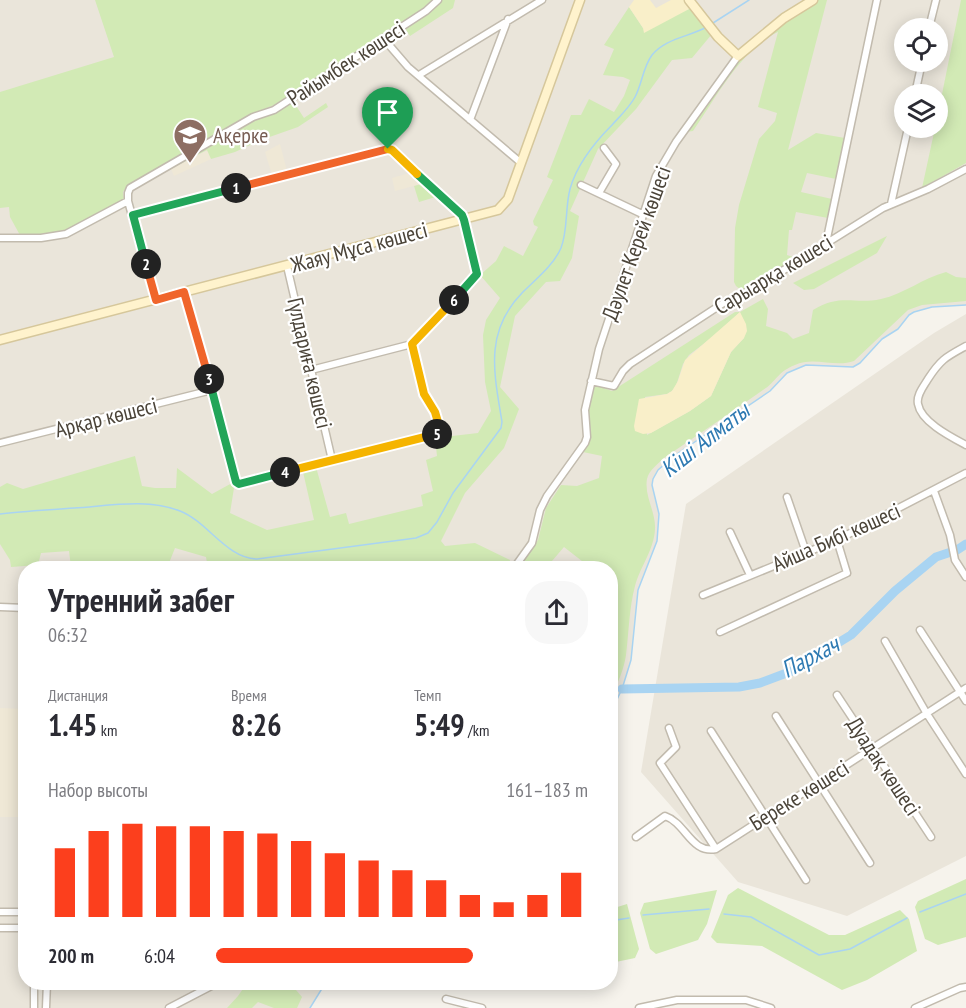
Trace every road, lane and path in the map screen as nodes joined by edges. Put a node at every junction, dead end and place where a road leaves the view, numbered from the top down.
1 (438, 0) edge
2 (542, 0) edge
3 (580, 0) edge
4 (689, 0) edge
5 (813, 0) edge
6 (877, 0) edge
7 (936, 0) edge
8 (932, 18) edge
9 (508, 19) junction
10 (384, 38) junction
11 (738, 56) junction
12 (419, 75) junction
13 (470, 120) junction
14 (906, 138) edge
15 (604, 148) dead end
16 (520, 162) junction
17 (966, 169) edge
18 (581, 185) dead end
19 (599, 193) junction
20 (128, 201) junction
21 (891, 204) junction
22 (642, 214) junction
23 (133, 215) junction
24 (464, 220) junction
25 (0, 238) edge
26 (826, 243) junction
27 (287, 266) junction
28 (184, 292) junction
29 (156, 300) junction
30 (0, 340) edge
31 (412, 344) junction
32 (966, 346) edge
33 (311, 370) junction
34 (591, 381) junction
35 (212, 390) junction
36 (0, 443) edge
37 (966, 445) edge
38 (332, 460) junction
39 (966, 473) edge
40 (934, 491) junction
41 (787, 497) dead end
42 (730, 532) dead end
43 (837, 540) junction
44 (806, 552) junction
45 (519, 561) edge
46 (750, 575) junction
47 (966, 578) edge
48 (703, 595) dead end
49 (0, 607) edge
50 (18, 608) edge
51 (920, 630) dead end
52 (720, 632) dead end
53 (885, 641) dead end
54 (963, 690) edge
55 (837, 695) dead end
56 (966, 701) edge
57 (927, 714) junction
58 (776, 716) dead end
59 (669, 728) dead end
60 (711, 731) dead end
61 (873, 749) junction
62 (966, 774) edge
63 (819, 783) junction
64 (765, 816) junction
65 (636, 837) dead end
66 (932, 837) dead end
67 (716, 849) junction
68 (870, 863) dead end
69 (806, 880) dead end
70 (0, 912) edge
71 (18, 912) edge
72 (0, 928) edge
73 (18, 928) edge
74 (966, 987) edge
75 (34, 990) edge
76 (46, 990) edge
77 (201, 990) edge
78 (446, 999) dead end
79 (34, 1008) edge
80 (46, 1008) edge
81 (169, 1008) edge
82 (482, 1008) edge
83 (639, 1008) edge
84 (771, 1008) edge
85 (915, 1008) edge

1 - 10 street, Райымбек көшесі
2 - 9 street
3 - 16 street, Жаяу Мұса көшесі
4 - 11 street
5 - 11 street, Дәулет Керей көшесі
6 - 26 street
7 - 8 street
9 - 12 street
9 - 13 street
10 - 12 street
10 - 20 street, Райымбек көшесі
11 - 22 street, Дәулет Керей көшесі
12 - 13 street
13 - 16 street
14 - 21 street
15 - 19 street
16 - 24 street, Жаяу Мұса көшесі
17 - 21 street, Сарыарқа көшесі
18 - 19 street
19 - 22 street
20 - 23 street
20 - 25 street, Райымбек көшесі
21 - 26 street, Сарыарқа көшесі
22 - 34 street, Дәулет Керей көшесі
23 - 24 street
23 - 29 street
24 - 27 street, Жаяу Мұса көшесі
24 - 31 street
26 - 34 street, Сарыарқа көшесі
27 - 28 street, Жаяу Мұса көшесі
27 - 33 street, Гүлдариға көшесі
28 - 29 street, Жаяу Мұса көшесі
28 - 35 street
29 - 30 street, Жаяу Мұса көшесі
31 - 33 street
31 - 38 street
32 - 37 street
33 - 38 street, Гүлдариға көшесі
34 - 45 street, Дәулет Керей көшесі
35 - 36 street, Арқар көшесі
35 - 38 street
39 - 40 street, Айша Бибі көшесі
40 - 43 street, Айша Бибі көшесі
40 - 47 street
41 - 44 street
42 - 46 street
43 - 44 street, Айша Бибі көшесі
43 - 52 street, Айша Бибі көшесі
44 - 46 street, Айша Бибі көшесі
46 - 48 street, Айша Бибі көшесі
49 - 50 street
51 - 54 street
53 - 57 street
54 - 56 street
54 - 57 street, Береке көшесі
55 - 61 street, Дуадақ көшесі
57 - 61 street, Береке көшесі
57 - 62 street
58 - 63 street
59 - 67 street
60 - 64 street
61 - 63 street, Береке көшесі
61 - 66 street, Дуадақ көшесі
63 - 64 street, Береке көшесі
63 - 68 street
64 - 67 street, Береке көшесі
64 - 69 street
65 - 67 street
70 - 71 street
72 - 73 street
74 - 85 street
75 - 79 street
76 - 80 street
77 - 81 street
78 - 82 street
83 - 84 street

